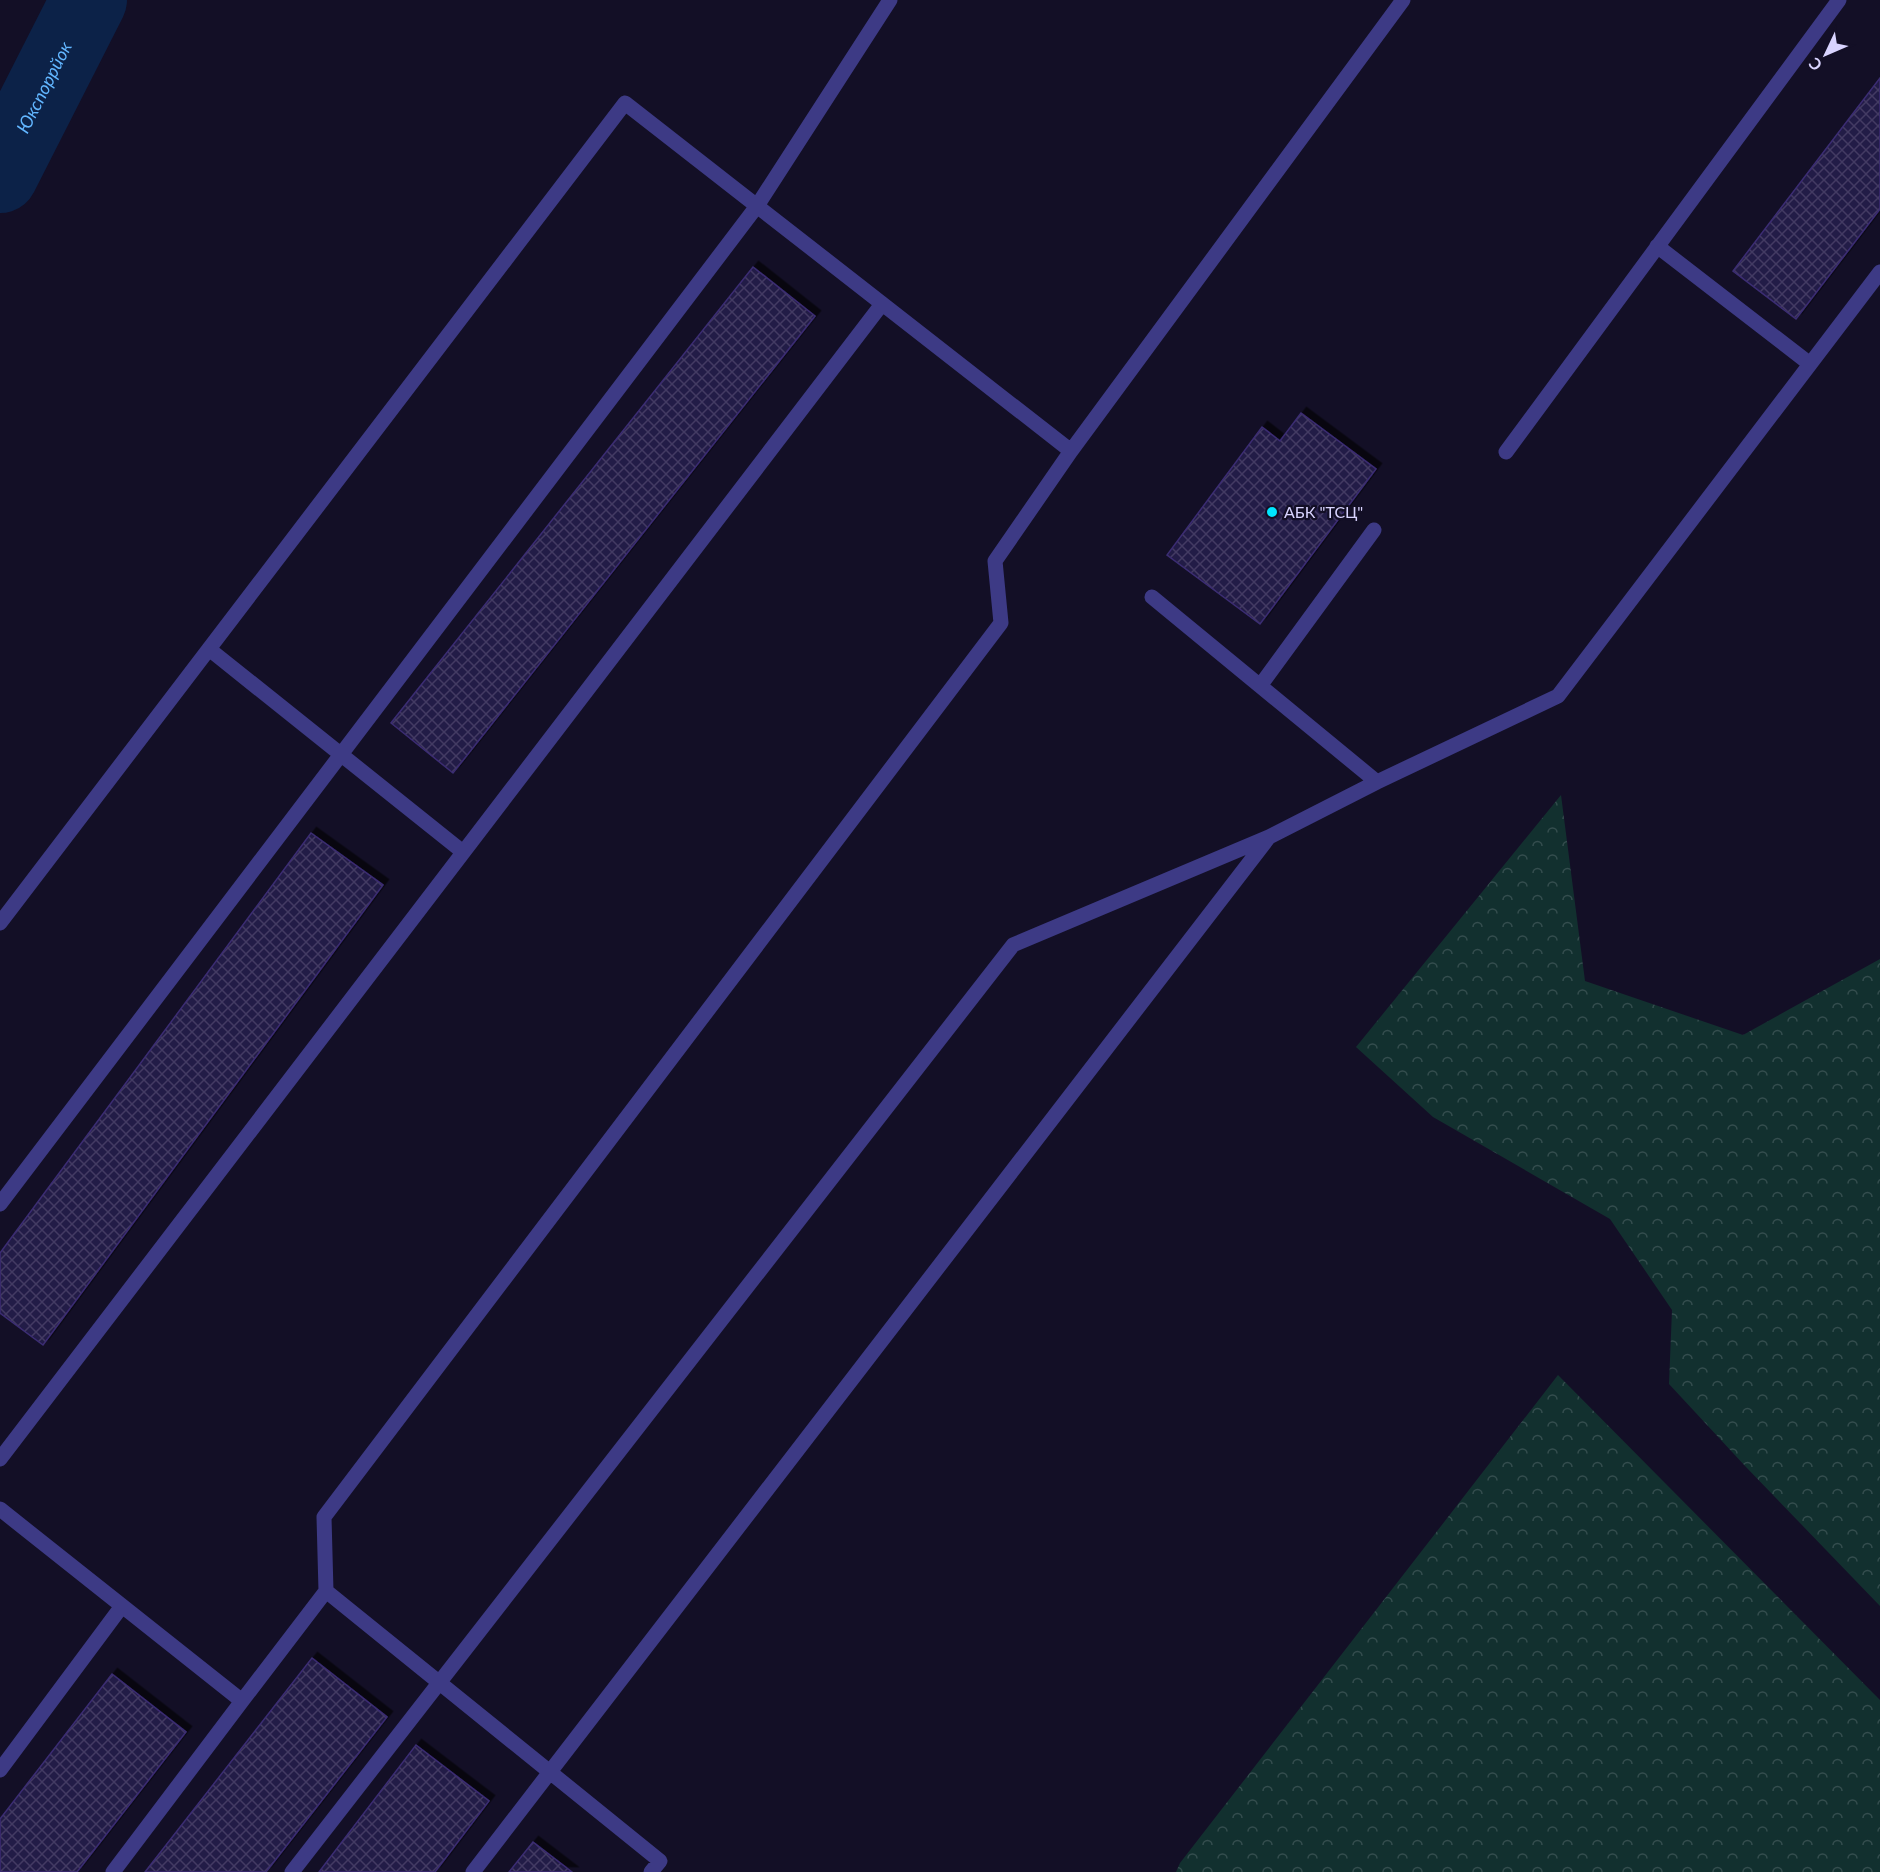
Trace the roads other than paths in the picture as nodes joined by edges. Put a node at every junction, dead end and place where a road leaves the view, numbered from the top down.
1 (890, 0) edge
2 (1403, 0) edge
3 (1839, 0) edge
4 (757, 206) junction
5 (1658, 246) junction
6 (1880, 272) edge
7 (882, 304) junction
8 (1810, 364) junction
9 (1071, 452) junction
10 (1506, 452) dead end
11 (1374, 530) dead end
12 (1152, 597) dead end
13 (209, 649) junction
14 (1260, 686) junction
15 (341, 754) junction
16 (1377, 782) junction
17 (1269, 837) junction
18 (463, 852) junction
19 (0, 923) edge
20 (0, 1204) edge
21 (0, 1459) edge
22 (0, 1509) edge
23 (326, 1591) junction
24 (122, 1606) junction
25 (439, 1682) junction
26 (242, 1701) junction
27 (0, 1770) edge
28 (550, 1772) junction
29 (113, 1872) edge
30 (292, 1872) edge
31 (473, 1872) edge
32 (651, 1872) edge

1 - 4 lane
2 - 9 lane
3 - 5 lane
4 - 7 lane
4 - 13 lane
4 - 15 lane
5 - 8 lane
5 - 10 lane
6 - 8 lane
7 - 9 lane
7 - 18 lane
8 - 16 lane
9 - 23 lane
11 - 14 lane
12 - 14 lane
13 - 15 lane
13 - 19 lane
14 - 16 lane
15 - 18 lane
15 - 20 lane
16 - 17 lane
17 - 25 lane
17 - 28 lane
18 - 21 lane
22 - 24 lane
23 - 25 lane
23 - 26 lane
24 - 26 lane
24 - 27 lane
25 - 28 lane
25 - 30 lane
26 - 29 lane
28 - 31 lane
28 - 32 lane

